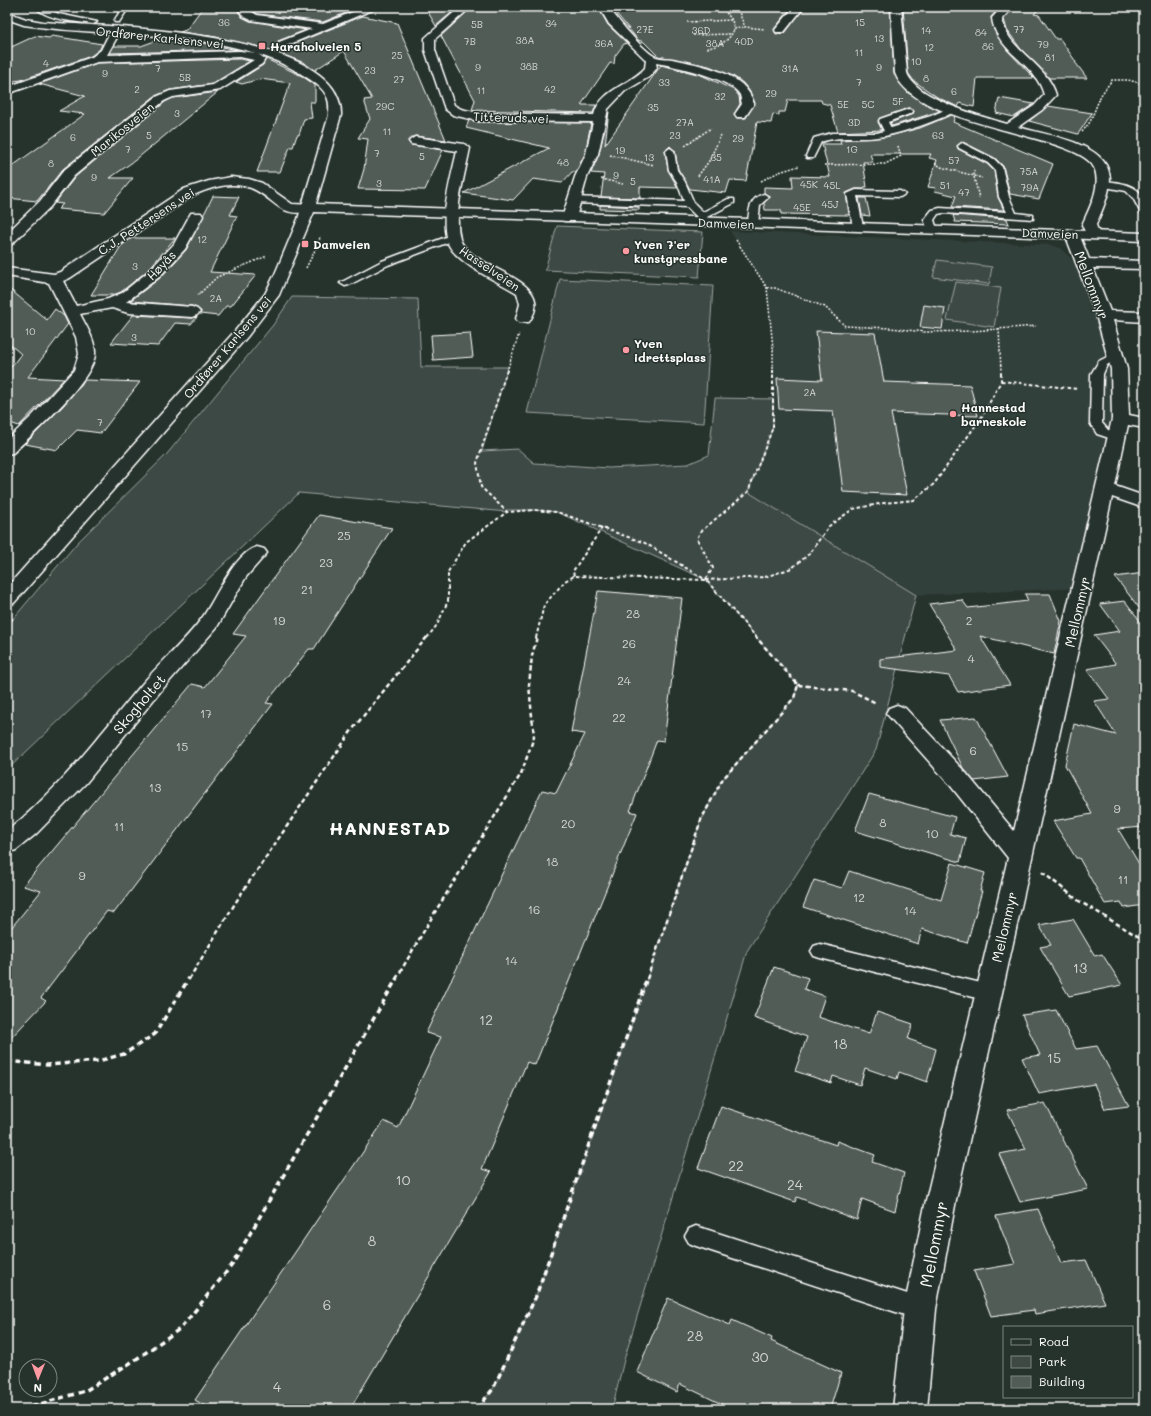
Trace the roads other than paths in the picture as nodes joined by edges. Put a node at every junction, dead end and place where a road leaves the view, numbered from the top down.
1 (38, 7) edge
2 (126, 7) edge
3 (246, 7) edge
4 (374, 7) edge
5 (466, 7) edge
6 (604, 7) edge
7 (896, 7) edge
8 (1008, 7) edge
9 (797, 9) edge
10 (9, 18) edge
11 (93, 22) dead end
12 (116, 26) junction
13 (323, 27) junction
14 (780, 30) road end
15 (283, 44) dead end
16 (96, 59) junction
17 (651, 59) junction
18 (7, 91) edge
19 (952, 110) junction
20 (909, 111) dead end
21 (741, 114) dead end
22 (598, 119) junction
23 (1009, 128) junction
24 (888, 131) junction
25 (415, 141) dead end
26 (962, 146) dead end
27 (670, 151) road end
28 (810, 156) dead end
29 (1103, 184) junction
30 (900, 194) dead end
31 (764, 197) dead end
32 (573, 200) junction
33 (732, 201) dead end
34 (690, 204) junction
35 (308, 208) junction
36 (1144, 211) edge
37 (452, 214) junction
38 (196, 216) dead end
39 (1013, 216) junction
40 (1030, 217) dead end
41 (569, 218) junction
42 (703, 219) junction
43 (753, 224) junction
44 (858, 227) junction
45 (932, 230) junction
46 (1082, 234) junction
47 (454, 237) junction
48 (1144, 237) edge
49 (7, 241) edge
50 (1083, 263) junction
51 (1144, 265) edge
52 (7, 272) edge
53 (55, 279) junction
54 (345, 283) dead end
55 (113, 303) junction
56 (70, 312) junction
57 (192, 312) dead end
58 (1104, 315) junction
59 (1144, 317) edge
60 (524, 319) road end
61 (1115, 356) junction
62 (1144, 423) edge
63 (1118, 428) junction
64 (7, 449) edge
65 (1104, 488) junction
66 (1144, 502) edge
67 (257, 553) dead end
68 (7, 599) edge
69 (897, 713) road end
70 (7, 844) edge
71 (1020, 856) junction
72 (820, 951) dead end
73 (989, 993) junction
74 (696, 1236) dead end
75 (920, 1309) junction
76 (910, 1409) edge

1 - 11 lane
2 - 12 lane
3 - 13 street
4 - 13 street
5 - 22 street, Titteruds vei
6 - 17 street
7 - 19 street
8 - 23 street
9 - 14 street
10 - 12 street, Ordfører Karlsens vei
12 - 16 street
12 - 35 street, Ordfører Karlsens vei
13 - 15 street
16 - 18 street
16 - 49 street, Marikosveien
17 - 21 street
17 - 22 street
19 - 23 street
19 - 24 lane
20 - 24 lane
22 - 32 street
23 - 29 street
24 - 28 lane
25 - 37 street, Hasselveien
26 - 39 lane
27 - 34 lane
29 - 36 lane
29 - 46 street, Mellommyr
30 - 44 lane
31 - 43 lane
32 - 34 lane
32 - 41 street
33 - 42 lane
34 - 42 lane
35 - 37 street, Damveien
35 - 53 street, C.J. Pettersens vei
35 - 68 street, Ordfører Karlsens vei
37 - 41 street, Damveien
37 - 47 street, Hasselveien
38 - 55 street, Høyås
39 - 40 lane
39 - 45 lane
41 - 42 street, Damveien
42 - 43 street, Damveien
43 - 44 street, Damveien
44 - 45 street, Damveien
45 - 46 street, Damveien
46 - 48 street, Damveien
46 - 50 street, Mellommyr
47 - 54 lane
47 - 60 street, Hasselveien
50 - 51 street
50 - 58 street, Mellommyr
52 - 53 street
53 - 56 street
55 - 56 street, Høyås
55 - 57 street, Høyås
56 - 64 street
58 - 59 street
58 - 61 street, Mellommyr
61 - 63 street, Mellommyr
61 - 63 lane
62 - 63 street
63 - 65 street, Mellommyr
65 - 66 street
65 - 71 street, Mellommyr
67 - 70 street, Skogholtet
69 - 71 street
71 - 73 street, Mellommyr
72 - 73 lane
73 - 75 street, Mellommyr
74 - 75 lane
75 - 76 street, Mellommyr

